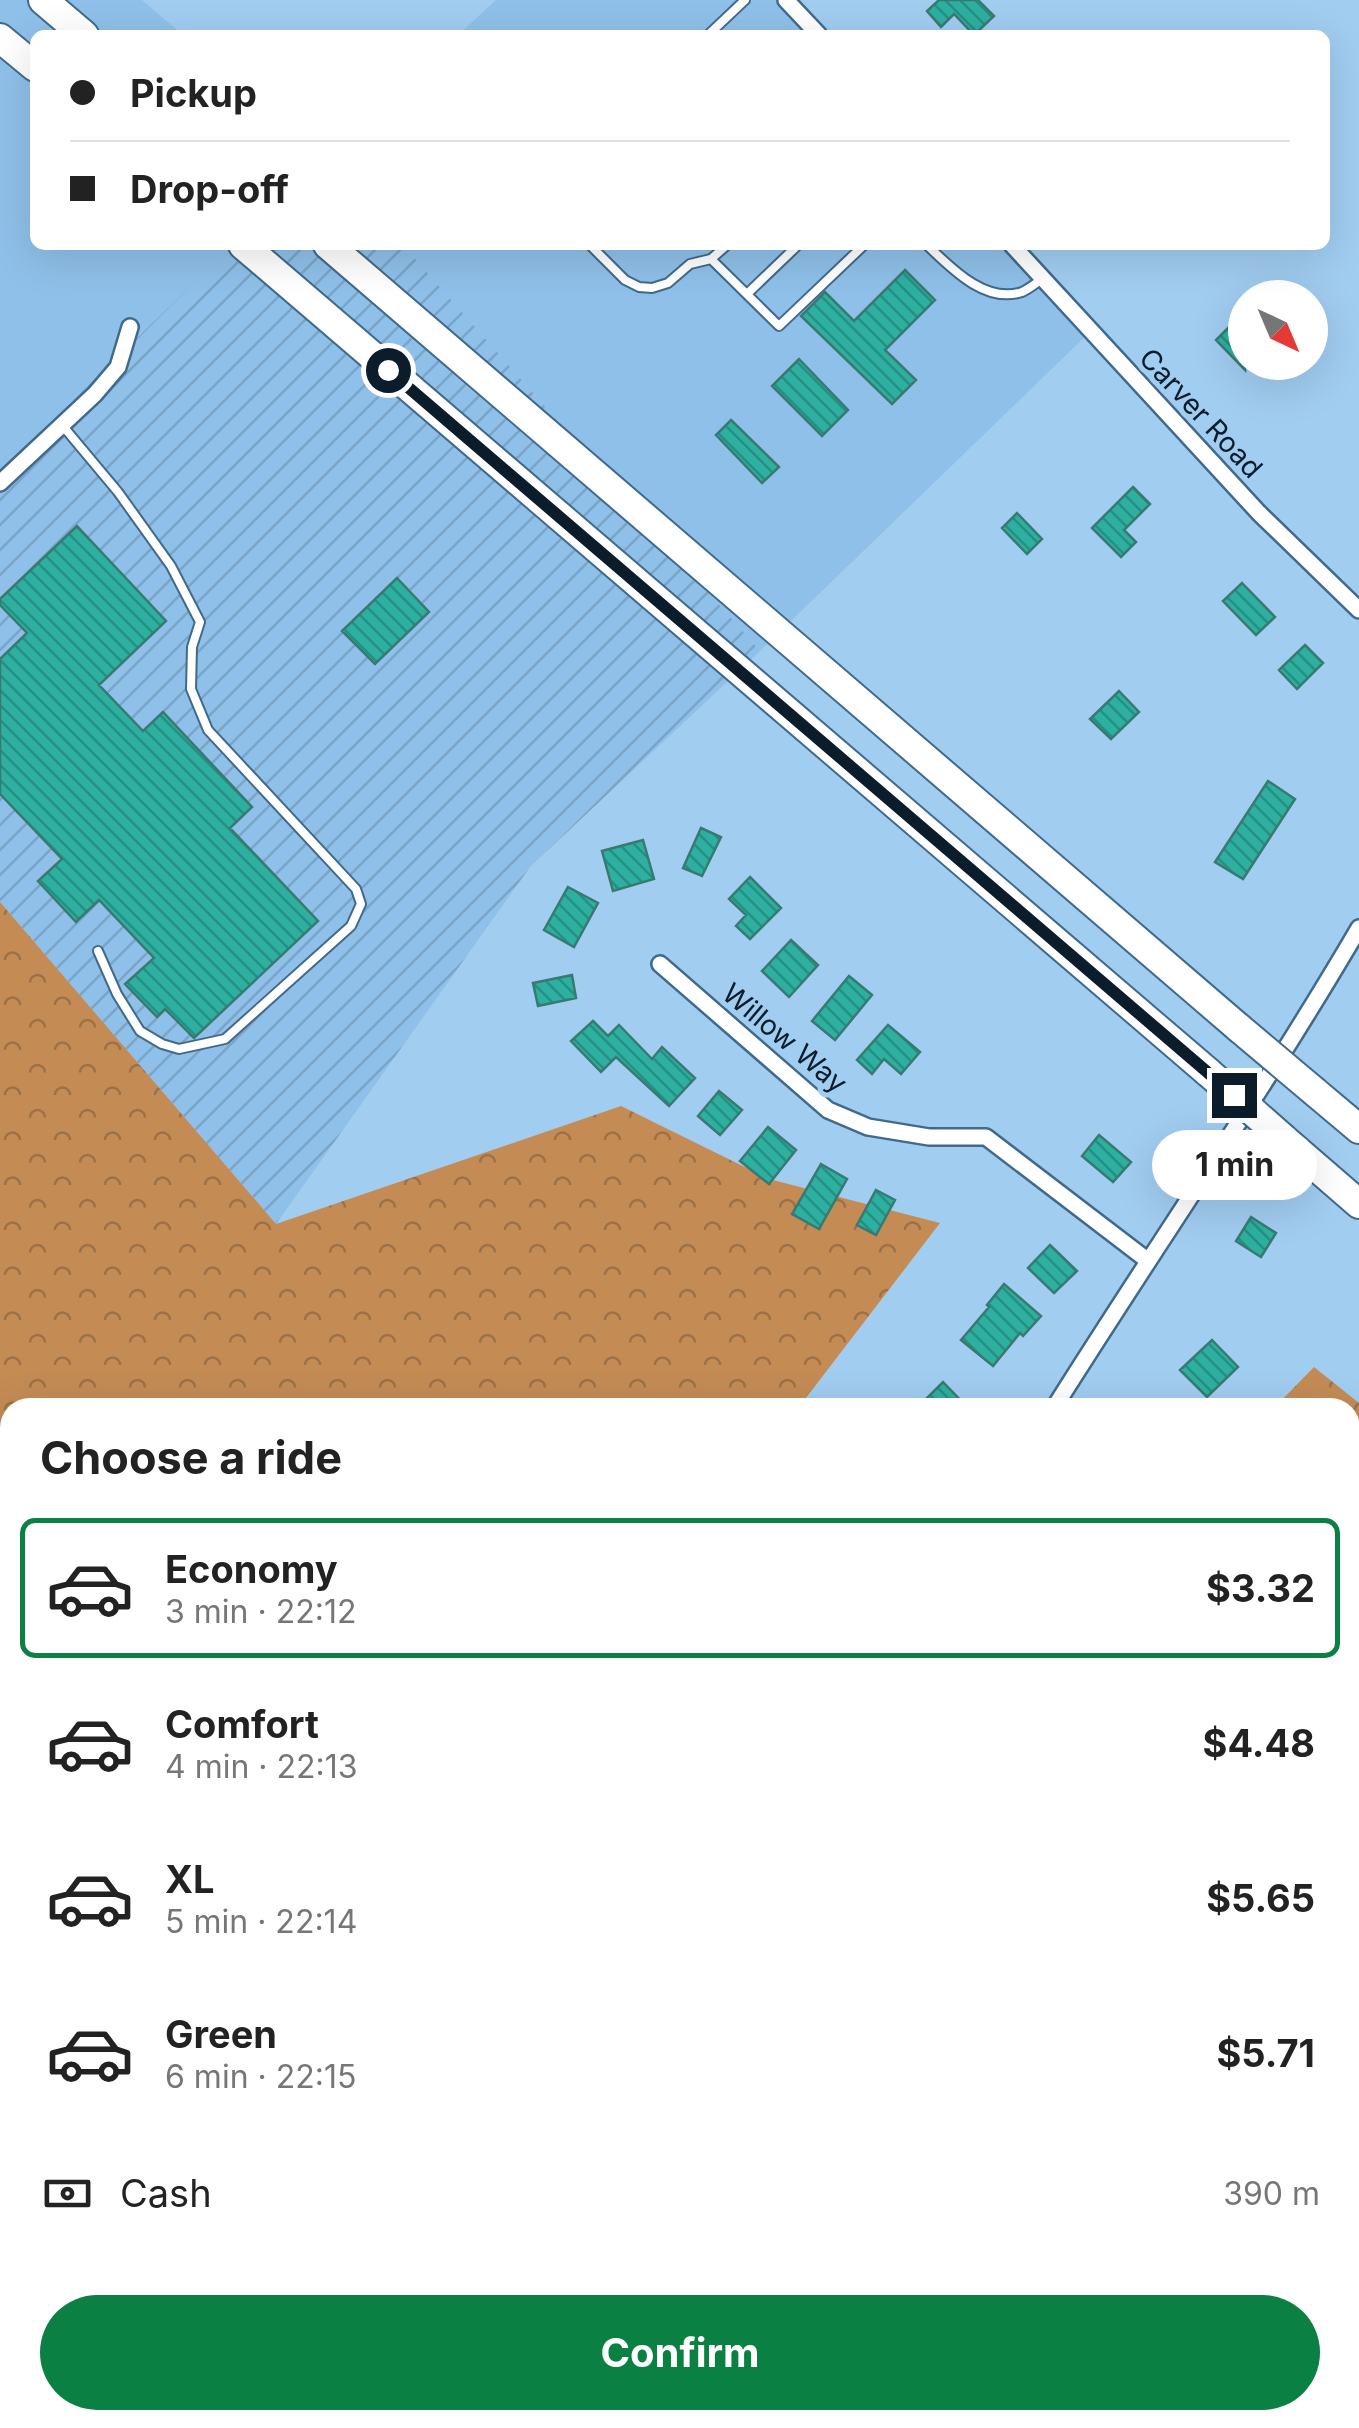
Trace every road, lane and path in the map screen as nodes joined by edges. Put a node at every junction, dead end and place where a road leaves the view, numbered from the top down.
1 (43, 0) edge
2 (745, 0) edge
3 (786, 0) edge
4 (78, 30) edge
5 (713, 30) edge
6 (814, 30) edge
7 (0, 38) edge
8 (30, 64) edge
9 (249, 250) edge
10 (334, 250) edge
11 (595, 250) edge
12 (722, 250) edge
13 (793, 250) edge
14 (859, 250) edge
15 (932, 250) edge
16 (1016, 250) edge
17 (711, 260) junction
18 (1042, 279) junction
19 (748, 293) junction
20 (130, 327) dead end
21 (62, 425) junction
22 (0, 483) edge
23 (1359, 610) edge
24 (1359, 928) edge
25 (98, 951) dead end
26 (660, 964) dead end
27 (1359, 1129) edge
28 (1359, 1204) edge
29 (1148, 1260) junction
30 (1060, 1398) edge

1 - 4 highway
2 - 5 lane
3 - 6 street
7 - 8 highway
9 - 28 highway, bridge
10 - 27 highway, bridge
11 - 17 lane
12 - 17 lane
13 - 19 lane
14 - 19 lane
15 - 18 lane
16 - 18 street, Carver Road
17 - 19 lane
18 - 23 street, Carver Road
20 - 21 street
21 - 22 street
21 - 25 lane
24 - 29 street
26 - 29 street, Willow Way
29 - 30 street

